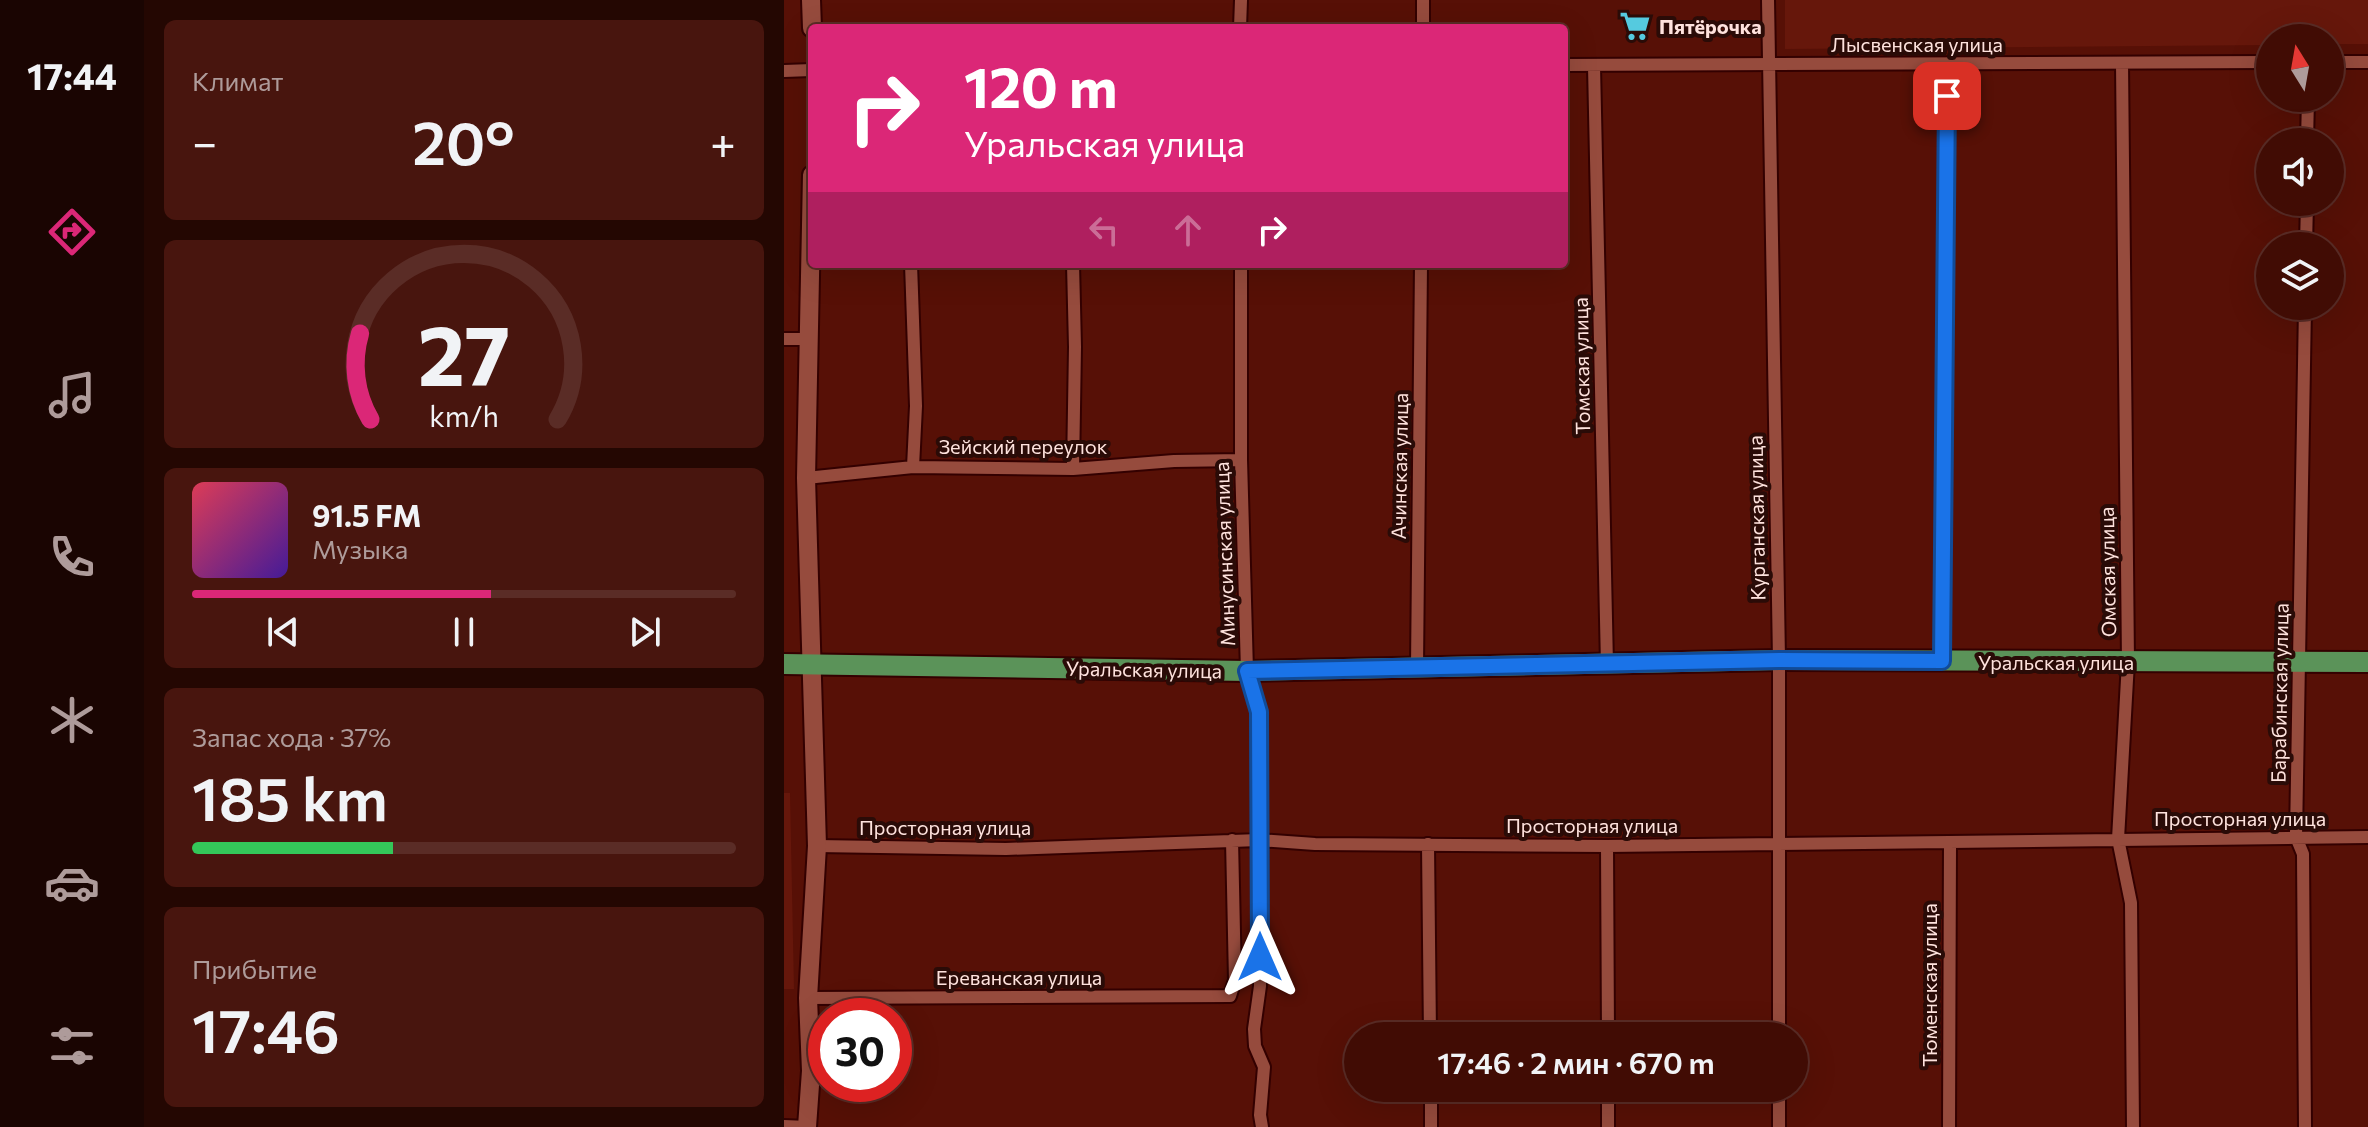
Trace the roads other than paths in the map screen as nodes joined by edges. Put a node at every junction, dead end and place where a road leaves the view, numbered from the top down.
1 (811, 0) edge
2 (1241, 0) edge
3 (1423, 0) edge
4 (1768, 0) edge
5 (812, 24) edge
6 (1240, 24) edge
7 (1423, 24) edge
8 (2256, 62) edge
9 (2344, 62) edge
10 (2368, 62) edge
11 (2122, 63) junction
12 (1947, 64) junction
13 (1568, 65) edge
14 (1768, 65) junction
15 (1594, 66) junction
16 (808, 70) edge
17 (784, 71) edge
18 (810, 268) edge
19 (911, 268) edge
20 (1073, 268) edge
21 (1241, 268) edge
22 (1421, 268) edge
23 (2305, 320) edge
24 (784, 339) edge
25 (809, 339) junction
26 (1241, 460) junction
27 (913, 467) junction
28 (1073, 469) junction
29 (806, 478) junction
30 (1779, 660) junction
31 (1942, 661) junction
32 (2128, 662) junction
33 (2299, 662) junction
34 (2368, 662) edge
35 (784, 664) edge
36 (813, 665) junction
37 (1607, 665) junction
38 (1417, 667) junction
39 (1247, 671) junction
40 (2296, 837) junction
41 (2368, 837) edge
42 (2118, 839) junction
43 (1232, 840) junction
44 (1259, 840) junction
45 (1428, 844) junction
46 (1950, 844) junction
47 (1778, 845) junction
48 (817, 846) junction
49 (1607, 846) junction
50 (808, 998) joint
51 (1430, 1022) edge
52 (1608, 1022) edge
53 (1779, 1022) edge
54 (809, 1102) edge
55 (1431, 1102) edge
56 (1608, 1102) edge
57 (1779, 1102) edge
58 (784, 1126) edge
59 (807, 1127) edge
60 (1262, 1127) edge
61 (1431, 1127) edge
62 (1608, 1127) edge
63 (1779, 1127) edge
64 (1949, 1127) edge
65 (2133, 1127) edge
66 (2305, 1127) edge

1 - 5 street
2 - 6 street
3 - 7 street
4 - 14 street, Курганская улица
8 - 11 street, Лысвенская улица
9 - 10 street
11 - 12 street, Лысвенская улица
11 - 32 street, Омская улица
12 - 14 street, Лысвенская улица
12 - 31 street
13 - 15 street, Лысвенская улица
14 - 15 street, Лысвенская улица
14 - 30 street, Курганская улица
15 - 37 street, Томская улица
16 - 17 street
18 - 25 street
19 - 27 street
20 - 28 street
21 - 26 street, Минусинская улица
22 - 38 street, Ачинская улица
23 - 33 street, Барабинская улица
24 - 25 street
25 - 29 street
26 - 28 street, Зейский переулок
26 - 39 street, Минусинская улица
27 - 28 street, Зейский переулок
27 - 29 street, Зейский переулок
29 - 36 street
30 - 31 main road, Уральская улица
30 - 37 main road, Уральская улица
30 - 47 street, Курганская улица
31 - 32 main road, Уральская улица
32 - 33 main road, Уральская улица
32 - 42 street, Омская улица
33 - 34 main road, Уральская улица
33 - 40 street, Барабинская улица
35 - 36 main road, Уральская улица
36 - 39 main road, Уральская улица
36 - 48 street
37 - 38 main road, Уральская улица
38 - 39 main road, Уральская улица
39 - 44 street, Минусинская улица
40 - 41 street, Просторная улица
40 - 42 street, Просторная улица
40 - 66 street, Барабинская улица
42 - 46 street, Просторная улица
42 - 65 street, Омская улица
43 - 44 street, Просторная улица
43 - 48 street, Просторная улица
43 - 50 street, Ереванская улица
44 - 45 street, Просторная улица
44 - 60 street, Минусинская улица
45 - 49 street, Просторная улица
45 - 51 street
46 - 47 street, Просторная улица
46 - 64 street, Тюменская улица
47 - 49 street, Просторная улица
47 - 53 street, Курганская улица
48 - 50 street
49 - 52 street
54 - 59 street
55 - 61 street
56 - 62 street
57 - 63 street
58 - 59 street

